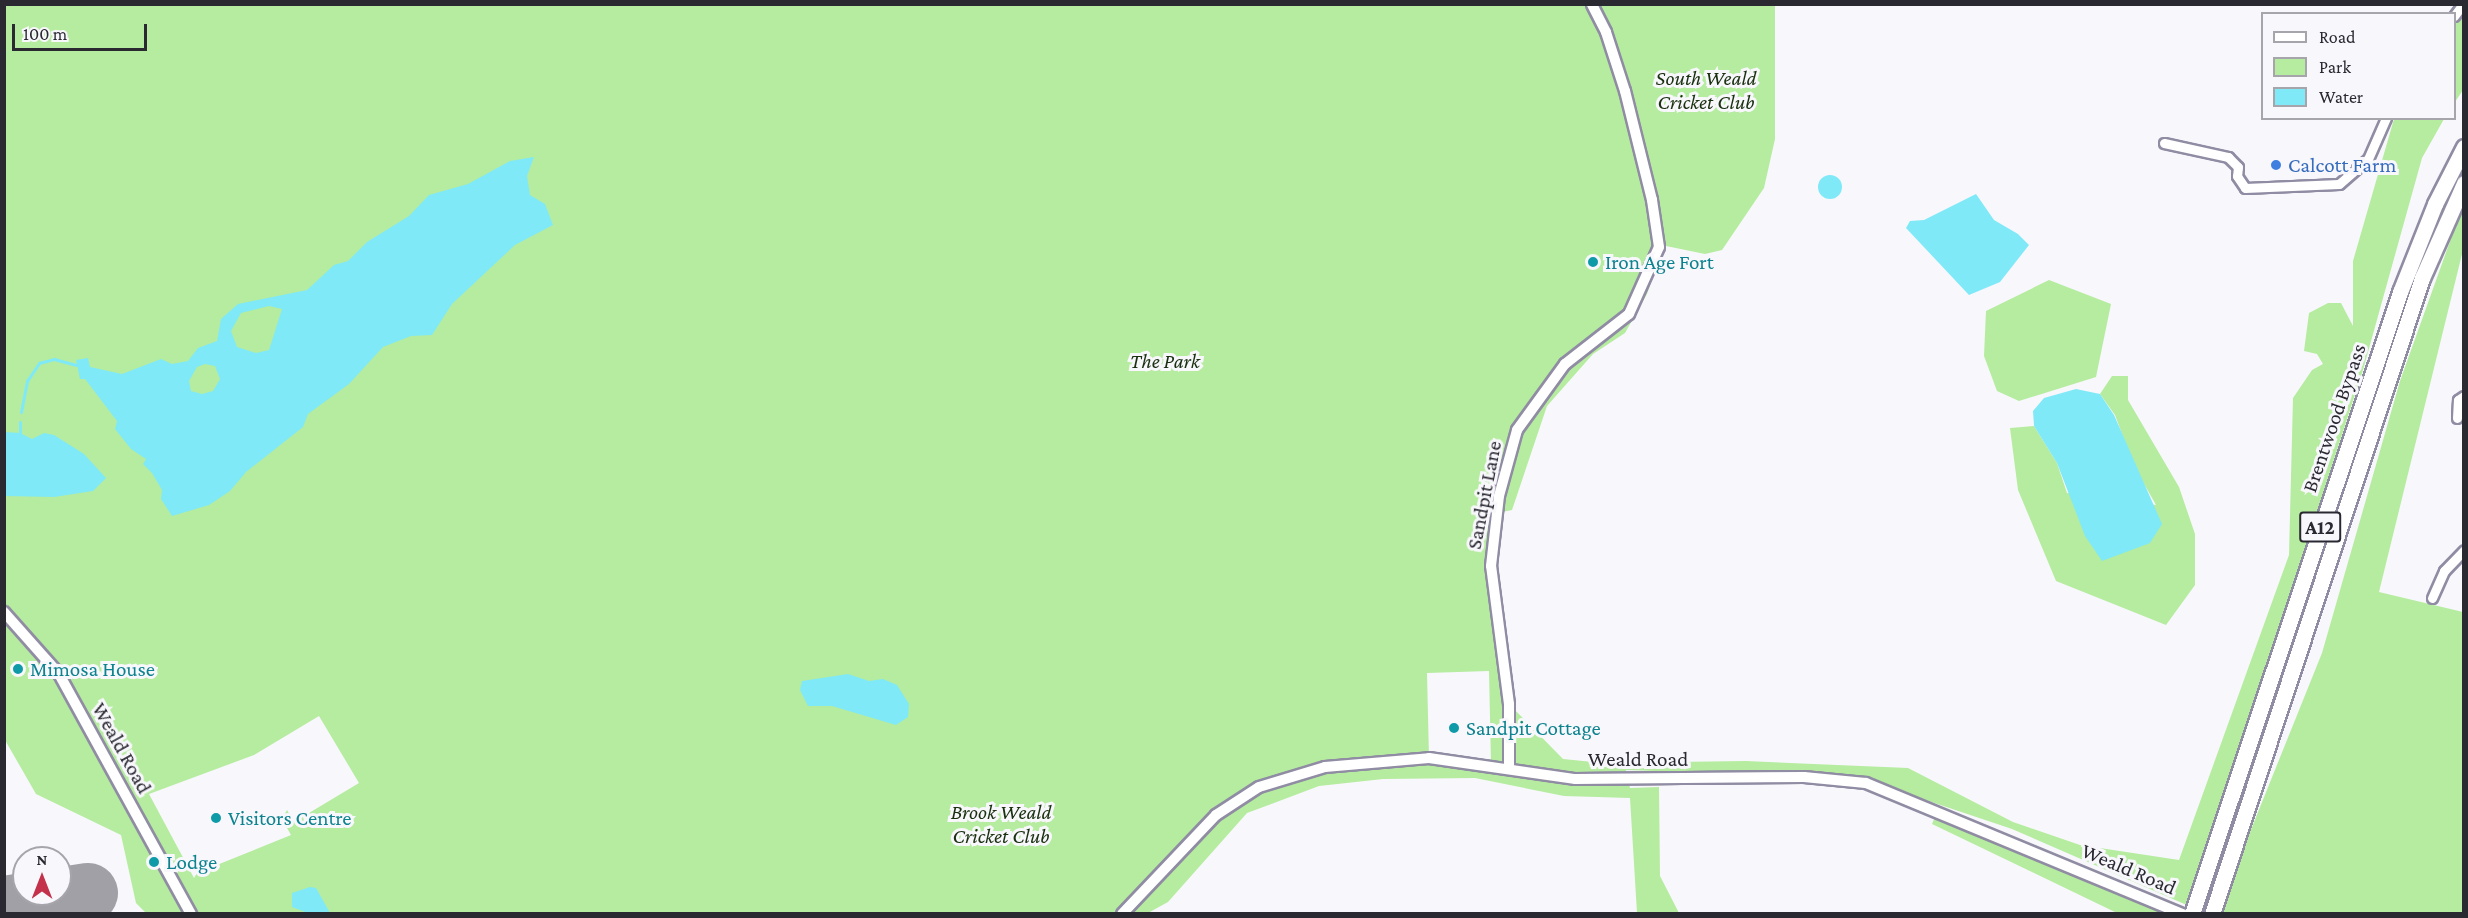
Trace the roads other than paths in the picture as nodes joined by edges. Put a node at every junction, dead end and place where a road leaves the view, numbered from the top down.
1 (1592, 4) edge
2 (2385, 120) edge
3 (2164, 143) dead end
4 (2463, 147) edge
5 (2463, 183) edge
6 (2463, 396) edge
7 (2457, 418) dead end
8 (2463, 550) edge
9 (2432, 598) dead end
10 (4, 612) edge
11 (1509, 768) junction
12 (191, 914) edge
13 (1122, 914) edge
14 (2184, 914) edge
15 (2192, 914) edge
16 (2212, 914) edge

1 - 11 street, Sandpit Lane
2 - 3 street
4 - 15 highway, Brentwood Bypass / A12
5 - 16 highway, Brentwood Bypass / A12
6 - 7 street
8 - 9 street
10 - 12 street, Weald Road
11 - 13 street, Weald Road
11 - 14 street, Weald Road

